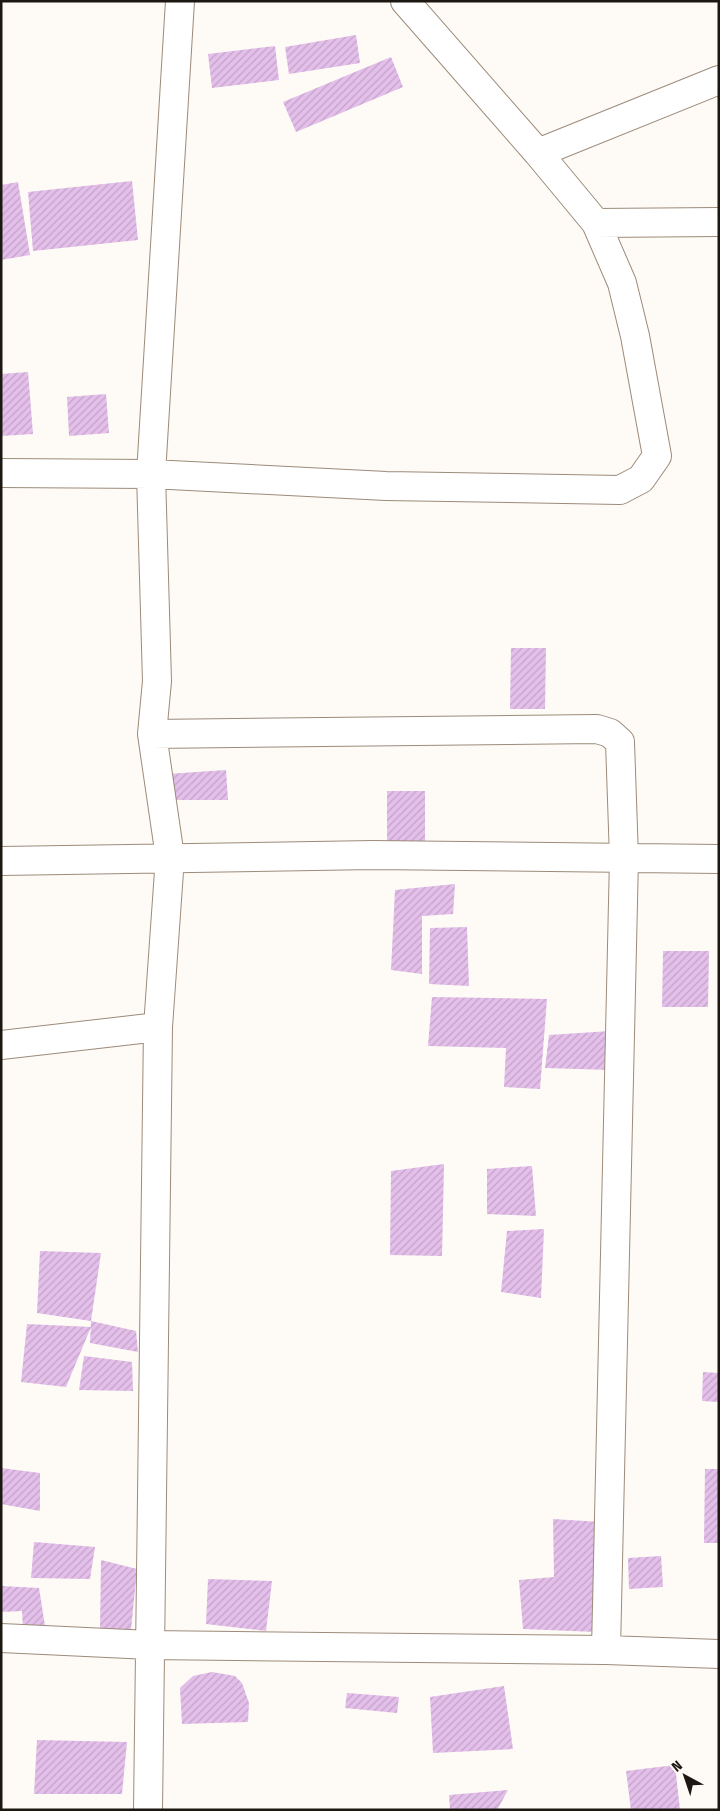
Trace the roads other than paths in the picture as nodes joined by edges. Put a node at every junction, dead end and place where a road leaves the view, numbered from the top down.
1 (180, 1) edge
2 (406, 1) edge
3 (719, 80) edge
4 (538, 153) junction
5 (719, 222) edge
6 (596, 223) junction
7 (1, 473) edge
8 (151, 474) junction
9 (152, 734) junction
10 (170, 857) junction
11 (624, 858) junction
12 (719, 859) edge
13 (1, 861) edge
14 (158, 1027) junction
15 (1, 1045) edge
16 (1, 1638) edge
17 (150, 1645) junction
18 (606, 1650) junction
19 (719, 1654) edge
20 (148, 1810) edge

1 - 8 street
2 - 4 street
3 - 4 street
4 - 6 street
5 - 6 street
6 - 8 street
7 - 8 street
8 - 9 street
9 - 10 street
9 - 11 street
10 - 11 street
10 - 13 street
10 - 14 street
11 - 12 street
11 - 18 street
14 - 15 street
14 - 17 street
16 - 17 street
17 - 18 street
17 - 20 street
18 - 19 street

